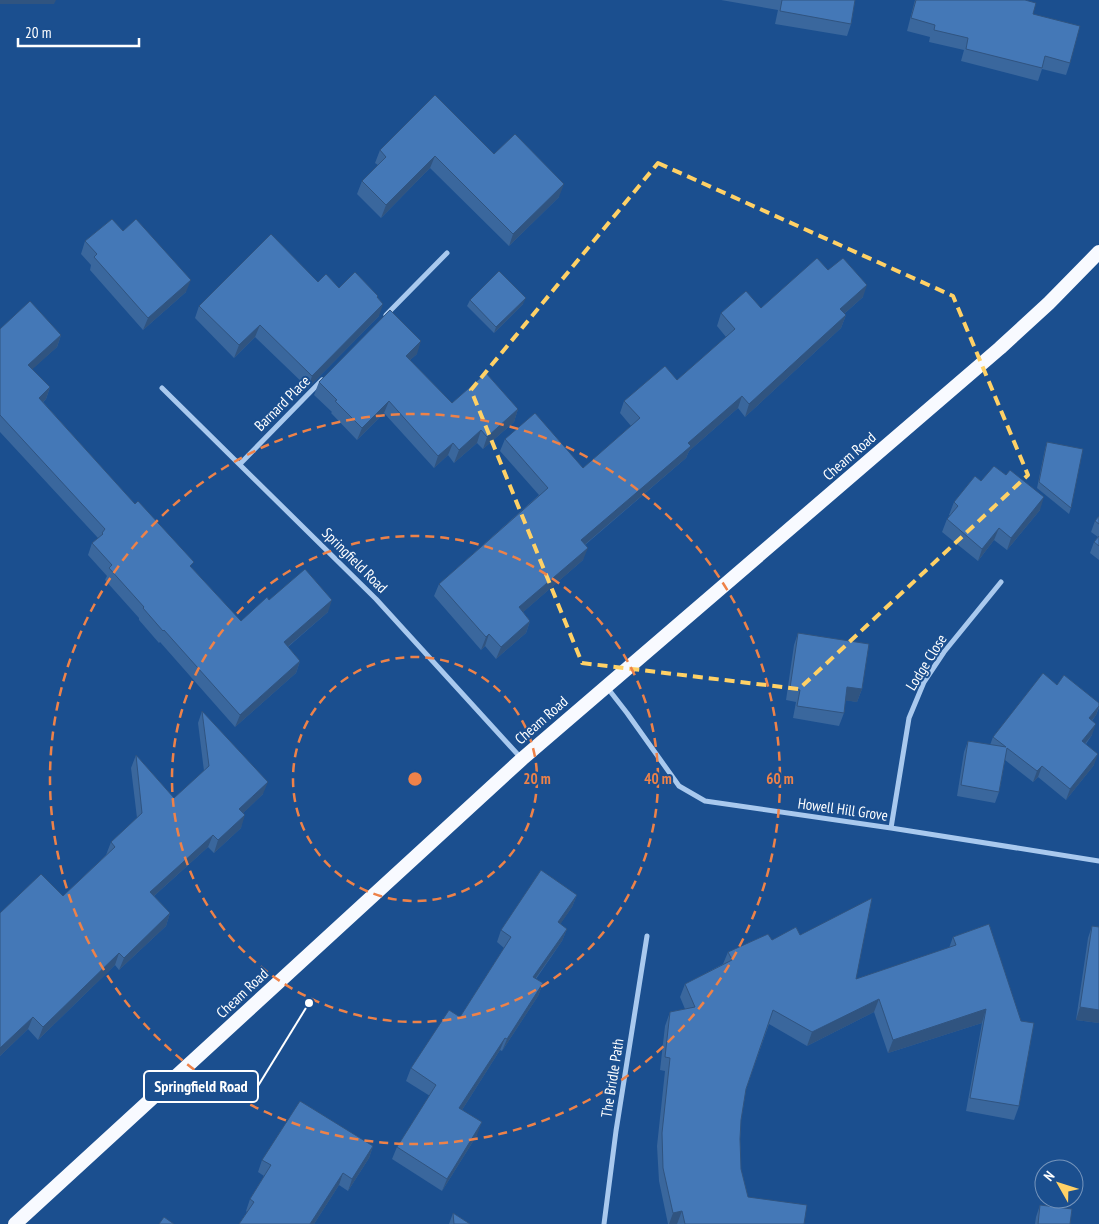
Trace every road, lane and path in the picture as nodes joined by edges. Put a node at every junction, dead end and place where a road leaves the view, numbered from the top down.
1 (1099, 252) edge
2 (447, 253) dead end
3 (385, 316) edge
4 (329, 372) edge
5 (162, 388) dead end
6 (240, 464) junction
7 (1001, 582) dead end
8 (606, 686) junction
9 (522, 759) junction
10 (891, 828) junction
11 (1099, 861) edge
12 (647, 936) dead end
13 (15, 1224) edge
14 (604, 1224) edge

1 - 8 highway, Cheam Road
2 - 3 street
4 - 6 street, Barnard Place
5 - 6 street, Springfield Road
6 - 9 street, Springfield Road
7 - 10 street, Lodge Close
8 - 9 highway, Cheam Road
8 - 10 street, Howell Hill Grove
9 - 13 highway, Cheam Road
10 - 11 street, Howell Hill Grove
12 - 14 street, The Bridle Path

